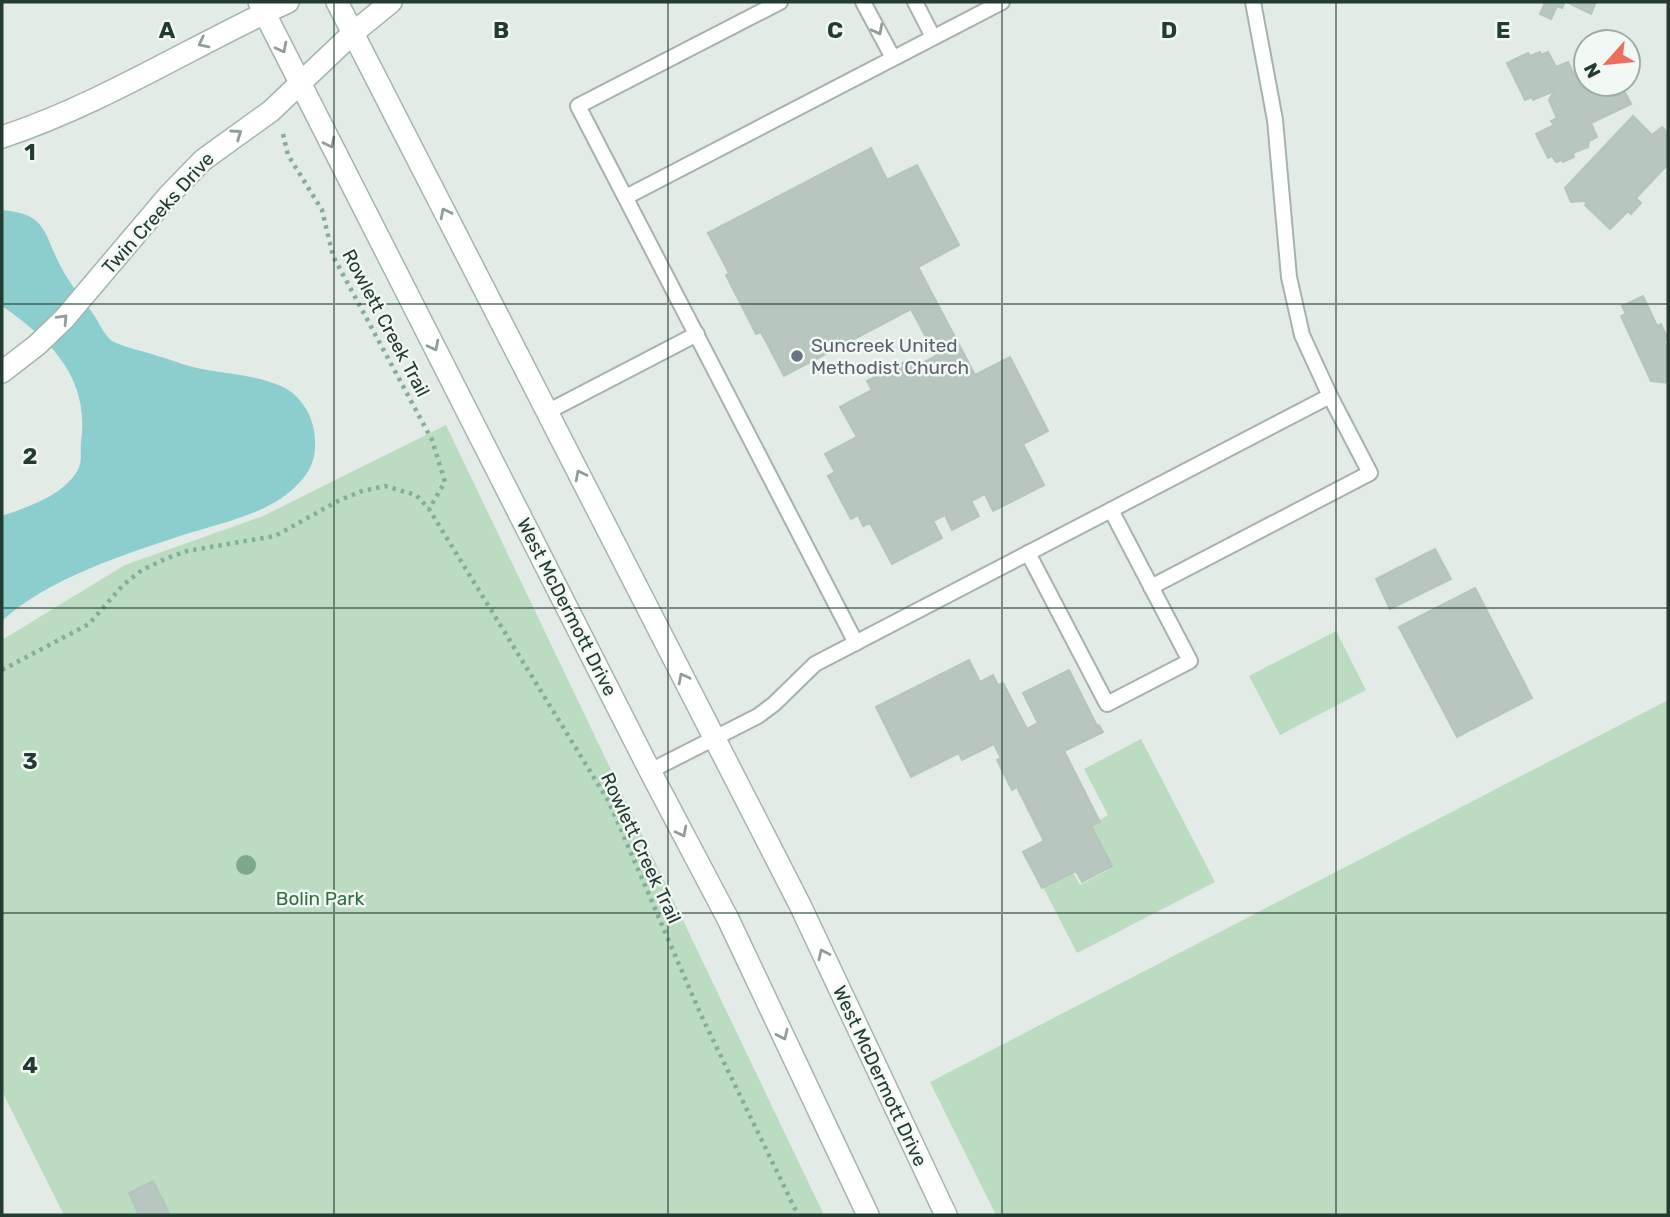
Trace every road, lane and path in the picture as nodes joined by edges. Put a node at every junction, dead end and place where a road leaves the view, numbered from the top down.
1 (288, 2) edge
2 (337, 2) edge
3 (391, 2) edge
4 (780, 2) edge
5 (863, 2) edge
6 (915, 2) edge
7 (1002, 2) edge
8 (1253, 2) edge
9 (262, 7) edge
10 (353, 33) junction
11 (933, 37) junction
12 (892, 58) junction
13 (299, 83) junction
14 (271, 111) junction
15 (2, 137) edge
16 (625, 197) junction
17 (696, 334) junction
18 (2, 372) edge
19 (1330, 396) junction
20 (547, 412) junction
21 (429, 509) junction
22 (1111, 510) junction
23 (1028, 553) junction
24 (1151, 587) junction
25 (856, 642) junction
26 (2, 670) edge
27 (714, 738) junction
28 (650, 771) junction
29 (798, 1215) edge
30 (868, 1215) edge
31 (946, 1215) edge

1 - 9 main road
2 - 10 main road, West McDermott Drive
3 - 10 main road, Twin Creeks Drive
4 - 16 lane
5 -> 12 lane
6 - 11 lane
7 - 11 lane
8 - 19 lane
9 -> 13 main road, West McDermott Drive
9 -> 15 main road
10 - 13 main road, Twin Creeks Drive
20 -> 10 main road, West McDermott Drive
11 - 12 lane
12 - 16 lane
13 - 14 main road, Twin Creeks Drive
13 -> 28 main road, West McDermott Drive
18 -> 14 main road, Twin Creeks Drive
14 - 21 path, Rowlett Creek Trail
16 - 17 lane
17 - 20 lane
17 - 25 lane
19 - 22 lane
19 - 24 lane
27 -> 20 main road, West McDermott Drive
21 - 26 path, Rowlett Creek Trail
21 - 29 path, Rowlett Creek Trail
22 - 23 lane
22 - 24 lane
23 - 24 lane
23 - 25 lane
25 - 27 lane
27 - 28 lane
31 -> 27 main road, West McDermott Drive
28 -> 30 main road, West McDermott Drive

